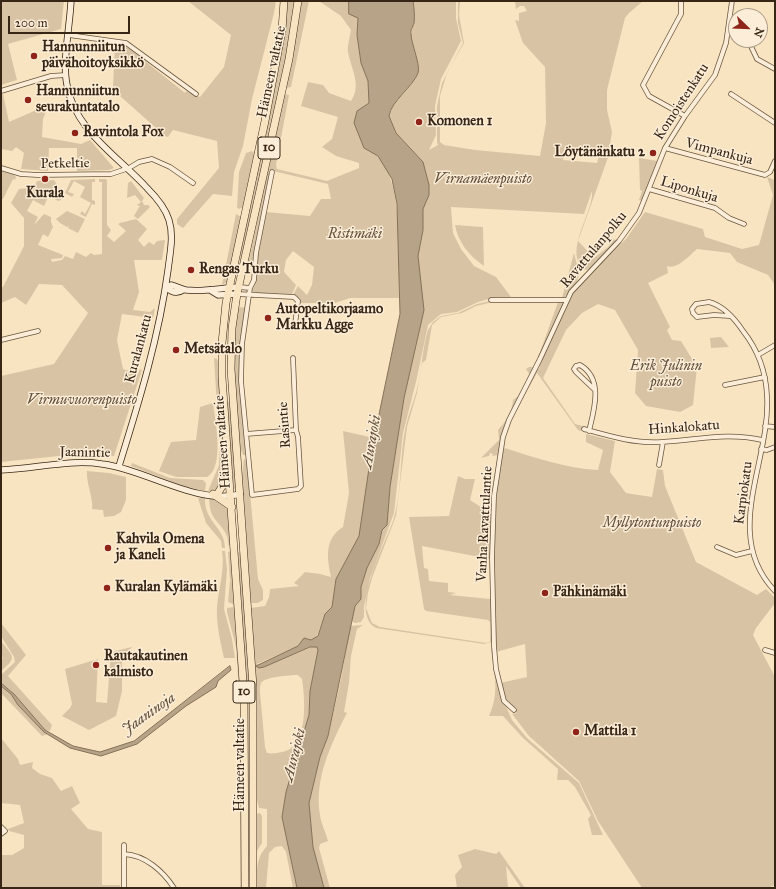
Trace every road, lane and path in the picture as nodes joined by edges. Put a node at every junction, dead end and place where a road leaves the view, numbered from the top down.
1 (72, 1) edge
2 (284, 1) edge
3 (298, 1) edge
4 (681, 1) edge
5 (728, 29) edge
6 (69, 36) junction
7 (752, 48) edge
8 (775, 69) edge
9 (66, 75) junction
10 (1, 91) edge
11 (196, 94) dead end
12 (731, 94) dead end
13 (685, 116) junction
14 (775, 123) edge
15 (665, 148) junction
16 (775, 161) edge
17 (1, 168) edge
18 (129, 168) junction
19 (272, 172) dead end
20 (193, 183) dead end
21 (649, 189) junction
22 (744, 224) dead end
23 (166, 286) junction
24 (250, 288) junction
25 (238, 290) junction
26 (228, 291) junction
27 (250, 295) junction
28 (491, 300) dead end
29 (567, 300) junction
30 (730, 316) junction
31 (295, 325) dead end
32 (38, 331) dead end
33 (1, 340) edge
34 (775, 345) edge
35 (758, 355) junction
36 (293, 358) dead end
37 (764, 378) junction
38 (725, 385) dead end
39 (595, 390) junction
40 (765, 426) junction
41 (775, 427) edge
42 (584, 429) dead end
43 (296, 430) junction
44 (589, 431) junction
45 (246, 434) junction
46 (762, 440) junction
47 (663, 442) junction
48 (775, 447) edge
49 (761, 449) junction
50 (659, 465) dead end
51 (119, 466) junction
52 (1, 470) edge
53 (230, 475) junction
54 (215, 494) junction
55 (231, 494) junction
56 (240, 494) junction
57 (232, 507) junction
58 (717, 547) dead end
59 (752, 551) junction
60 (775, 592) edge
61 (765, 650) dead end
62 (775, 654) edge
63 (514, 710) dead end
64 (1, 827) edge
65 (1, 834) edge
66 (124, 845) dead end
67 (124, 854) junction
68 (124, 888) edge
69 (174, 888) edge
70 (245, 888) edge
71 (253, 888) edge

1 - 6 street, Kuralankatu
2 - 26 highway, Hämeen valtatie / 10
3 - 25 highway, Hämeen valtatie / 10
4 - 13 street
5 - 13 street, Komoistenkatu
6 - 9 street, Kuralankatu
6 - 11 street
7 - 8 street
9 - 10 street
9 - 18 street, Kuralankatu
12 - 14 street
13 - 15 street, Komoistenkatu
15 - 16 street, Vimpankuja
15 - 21 street, Komoistenkatu
17 - 18 street, Petkeltie
18 - 20 street, Petkeltie
18 - 23 street, Kuralankatu
19 - 24 street
21 - 22 street, Liponkuja
21 - 29 street, Ravattulanpolku
23 - 26 street
23 - 51 street, Kuralankatu
24 - 25 street
24 - 27 street
25 - 26 street
25 - 27 street
25 - 56 highway, Hämeen valtatie / 10
26 - 53 highway, Hämeen valtatie / 10
27 - 31 street
27 - 45 street
28 - 29 street, Ravattulanpolku
29 - 63 street, Vanha Ravattulantie
30 - 30 street, Karpiokatu
30 - 35 street, Karpiokatu
32 - 33 street
34 - 35 street
35 - 37 street, Karpiokatu
36 - 43 street, Rasintie
37 - 38 street
37 - 40 street, Karpiokatu
39 - 39 street
39 - 44 street
40 - 41 street
40 - 46 street, Karpiokatu
42 - 44 street, Hinkalokatu
43 - 45 street
43 - 45 street, Rasintie
44 - 47 street, Hinkalokatu
46 - 47 street, Hinkalokatu
46 - 49 street, Karpiokatu
47 - 50 street
48 - 49 street
49 - 59 street, Karpiokatu
51 - 52 street, Jaanintie
51 - 54 street, Jaanintie
53 - 54 highway
53 - 55 highway, Hämeen valtatie / 10
54 - 55 street, Jaanintie
54 - 57 highway
55 - 56 street, Jaanintie
55 - 57 highway, Hämeen valtatie / 10
56 - 71 highway, Hämeen valtatie / 10
57 - 70 highway, Hämeen valtatie / 10
58 - 59 street
59 - 60 street, Karpiokatu
61 - 62 street
64 - 65 street
66 - 67 street
67 - 68 street
67 - 69 street

